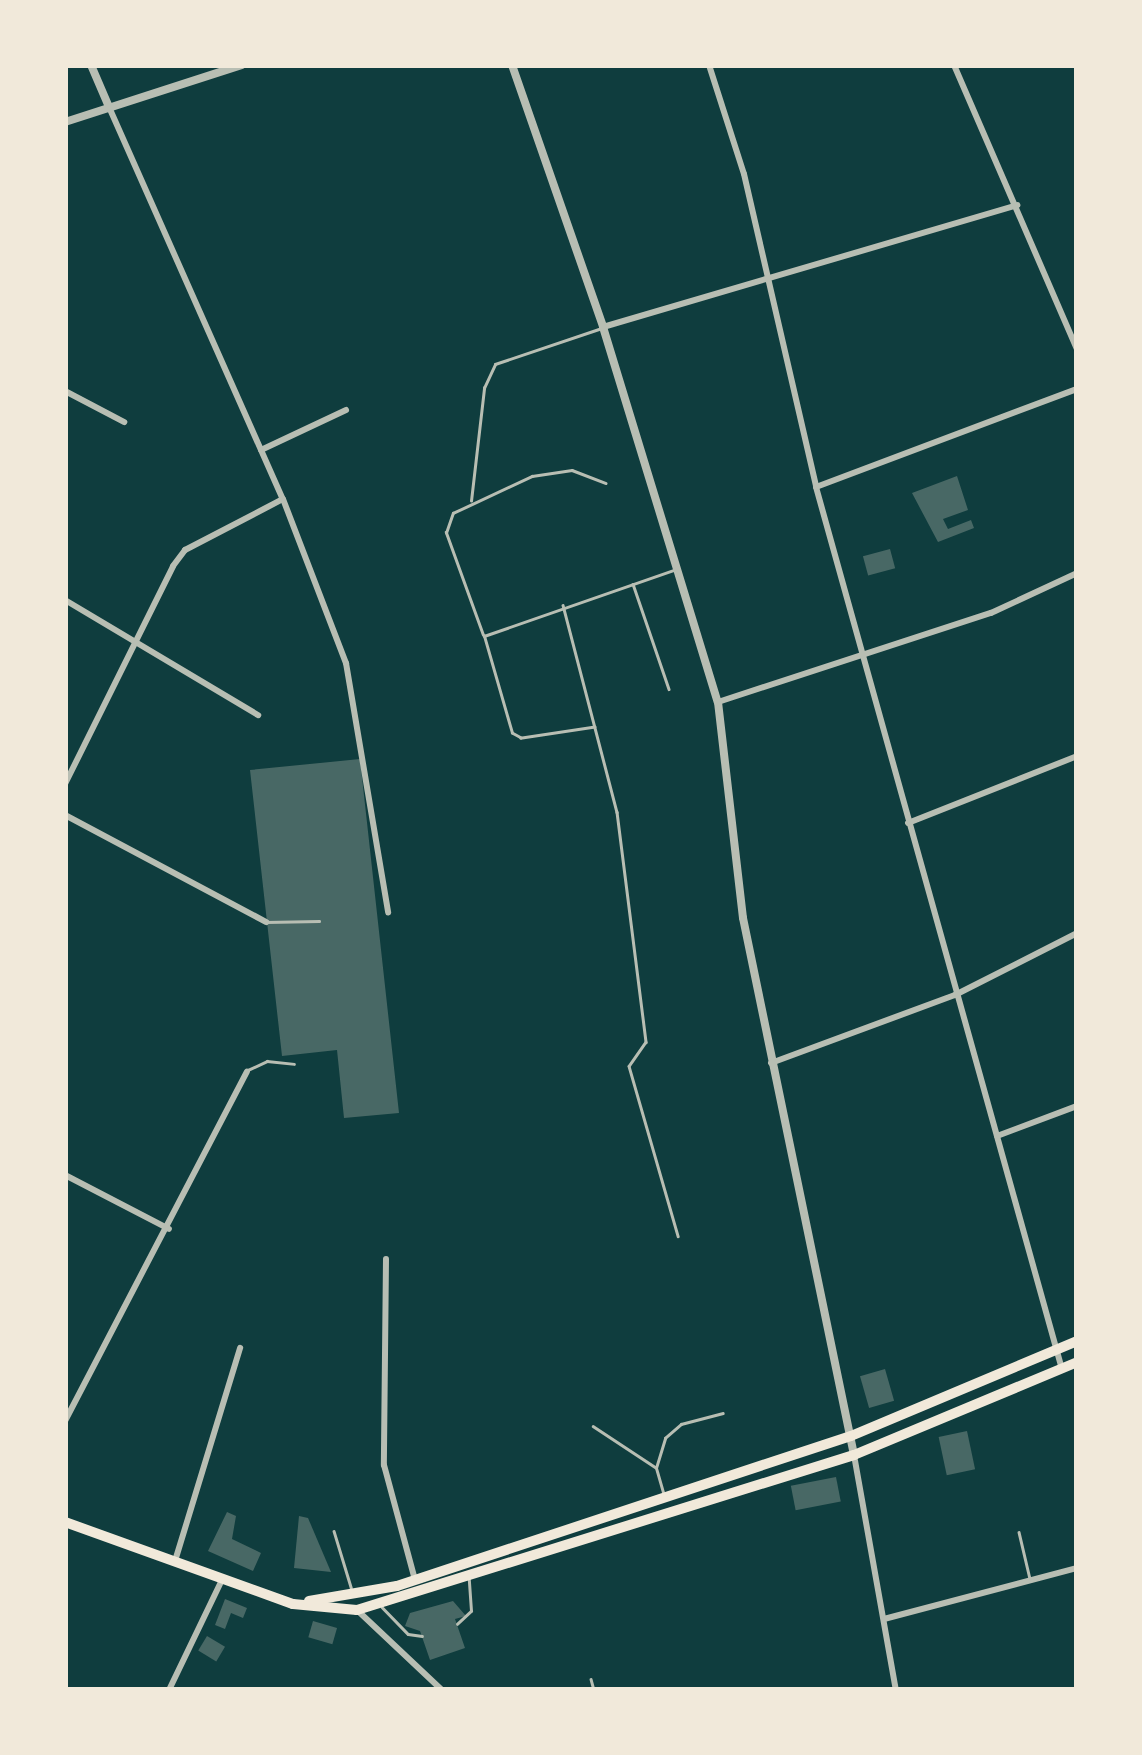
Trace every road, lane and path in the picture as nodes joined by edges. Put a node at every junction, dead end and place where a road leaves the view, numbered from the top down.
1 (91, 65) edge
2 (242, 65) edge
3 (512, 65) edge
4 (710, 65) edge
5 (954, 65) edge
6 (109, 108) junction
7 (65, 122) edge
8 (1017, 205) junction
9 (764, 280) junction
10 (603, 327) junction
11 (1077, 349) edge
12 (1077, 389) edge
13 (65, 391) edge
14 (346, 410) dead end
15 (124, 422) dead end
16 (261, 450) junction
17 (606, 482) dead end
18 (816, 487) junction
19 (282, 499) junction
20 (471, 503) junction
21 (678, 568) junction
22 (1077, 572) edge
23 (633, 583) junction
24 (65, 600) edge
25 (563, 605) junction
26 (484, 636) junction
27 (136, 639) junction
28 (862, 651) junction
29 (669, 689) dead end
30 (718, 702) junction
31 (258, 715) dead end
32 (594, 727) junction
33 (1077, 756) edge
34 (65, 784) edge
35 (65, 814) edge
36 (908, 823) junction
37 (388, 912) dead end
38 (266, 922) joint
39 (319, 922) dead end
40 (1077, 933) edge
41 (954, 995) junction
42 (294, 1064) dead end
43 (770, 1064) junction
44 (247, 1071) joint
45 (1077, 1106) edge
46 (997, 1136) junction
47 (65, 1174) edge
48 (169, 1229) junction
49 (678, 1236) dead end
50 (386, 1259) dead end
51 (1077, 1341) edge
52 (240, 1348) dead end
53 (1058, 1350) junction
54 (1077, 1362) edge
55 (1062, 1369) junction
56 (723, 1413) dead end
57 (65, 1421) edge
58 (593, 1426) dead end
59 (851, 1436) junction
60 (854, 1455) junction
61 (656, 1468) junction
62 (664, 1498) junction
63 (65, 1522) edge
64 (334, 1531) dead end
65 (1019, 1532) dead end
66 (174, 1562) junction
67 (1077, 1568) edge
68 (469, 1578) junction
69 (222, 1580) junction
70 (415, 1580) junction
71 (1030, 1581) junction
72 (353, 1594) junction
73 (293, 1604) junction
74 (381, 1606) junction
75 (357, 1610) junction
76 (884, 1619) junction
77 (457, 1624) dead end
78 (398, 1626) junction
79 (381, 1633) junction
80 (422, 1636) dead end
81 (591, 1679) dead end
82 (169, 1690) edge
83 (442, 1690) edge
84 (594, 1690) edge
85 (896, 1690) edge

1 - 6 street
2 - 6 street
3 - 10 street
4 - 9 street
5 - 8 street
6 - 7 street
6 - 16 street
8 - 9 street
8 - 11 street
9 - 10 street
9 - 18 street
10 - 20 lane
10 - 21 street
12 - 18 street
13 - 15 street
14 - 16 street
16 - 19 street
17 - 20 lane
18 - 28 street
19 - 27 street
19 - 37 street
20 - 26 lane
21 - 23 lane
21 - 30 street
22 - 28 street
23 - 25 lane
23 - 29 lane
24 - 27 street
25 - 26 lane
25 - 32 lane
26 - 32 lane
27 - 31 street
27 - 34 street
28 - 30 street
28 - 36 street
30 - 43 street
32 - 49 lane
33 - 36 street
35 - 38 street
36 - 41 street
38 - 39 lane
40 - 41 street
41 - 43 street
41 - 46 street
42 - 44 lane
43 - 59 street
44 - 48 street
45 - 46 street
46 - 53 street
47 - 48 street
48 - 57 street
50 - 70 street
51 - 53 main road
52 - 66 street
53 - 55 street
53 - 59 main road
54 - 55 main road
55 - 60 main road
56 - 61 lane
58 - 61 lane
59 - 60 street
59 - 62 main road
60 - 68 main road
60 - 76 street
61 - 62 lane
62 - 70 main road
63 - 66 main road
64 - 72 lane
65 - 71 lane
66 - 69 main road
67 - 71 street
68 - 74 main road
68 - 77 lane
69 - 73 main road
69 - 82 street
70 - 72 main road
71 - 76 street
72 - 73 main road
73 - 75 main road
74 - 75 main road
74 - 78 lane
75 - 79 street
76 - 85 street
78 - 79 lane
78 - 80 lane
79 - 83 street
81 - 84 lane

